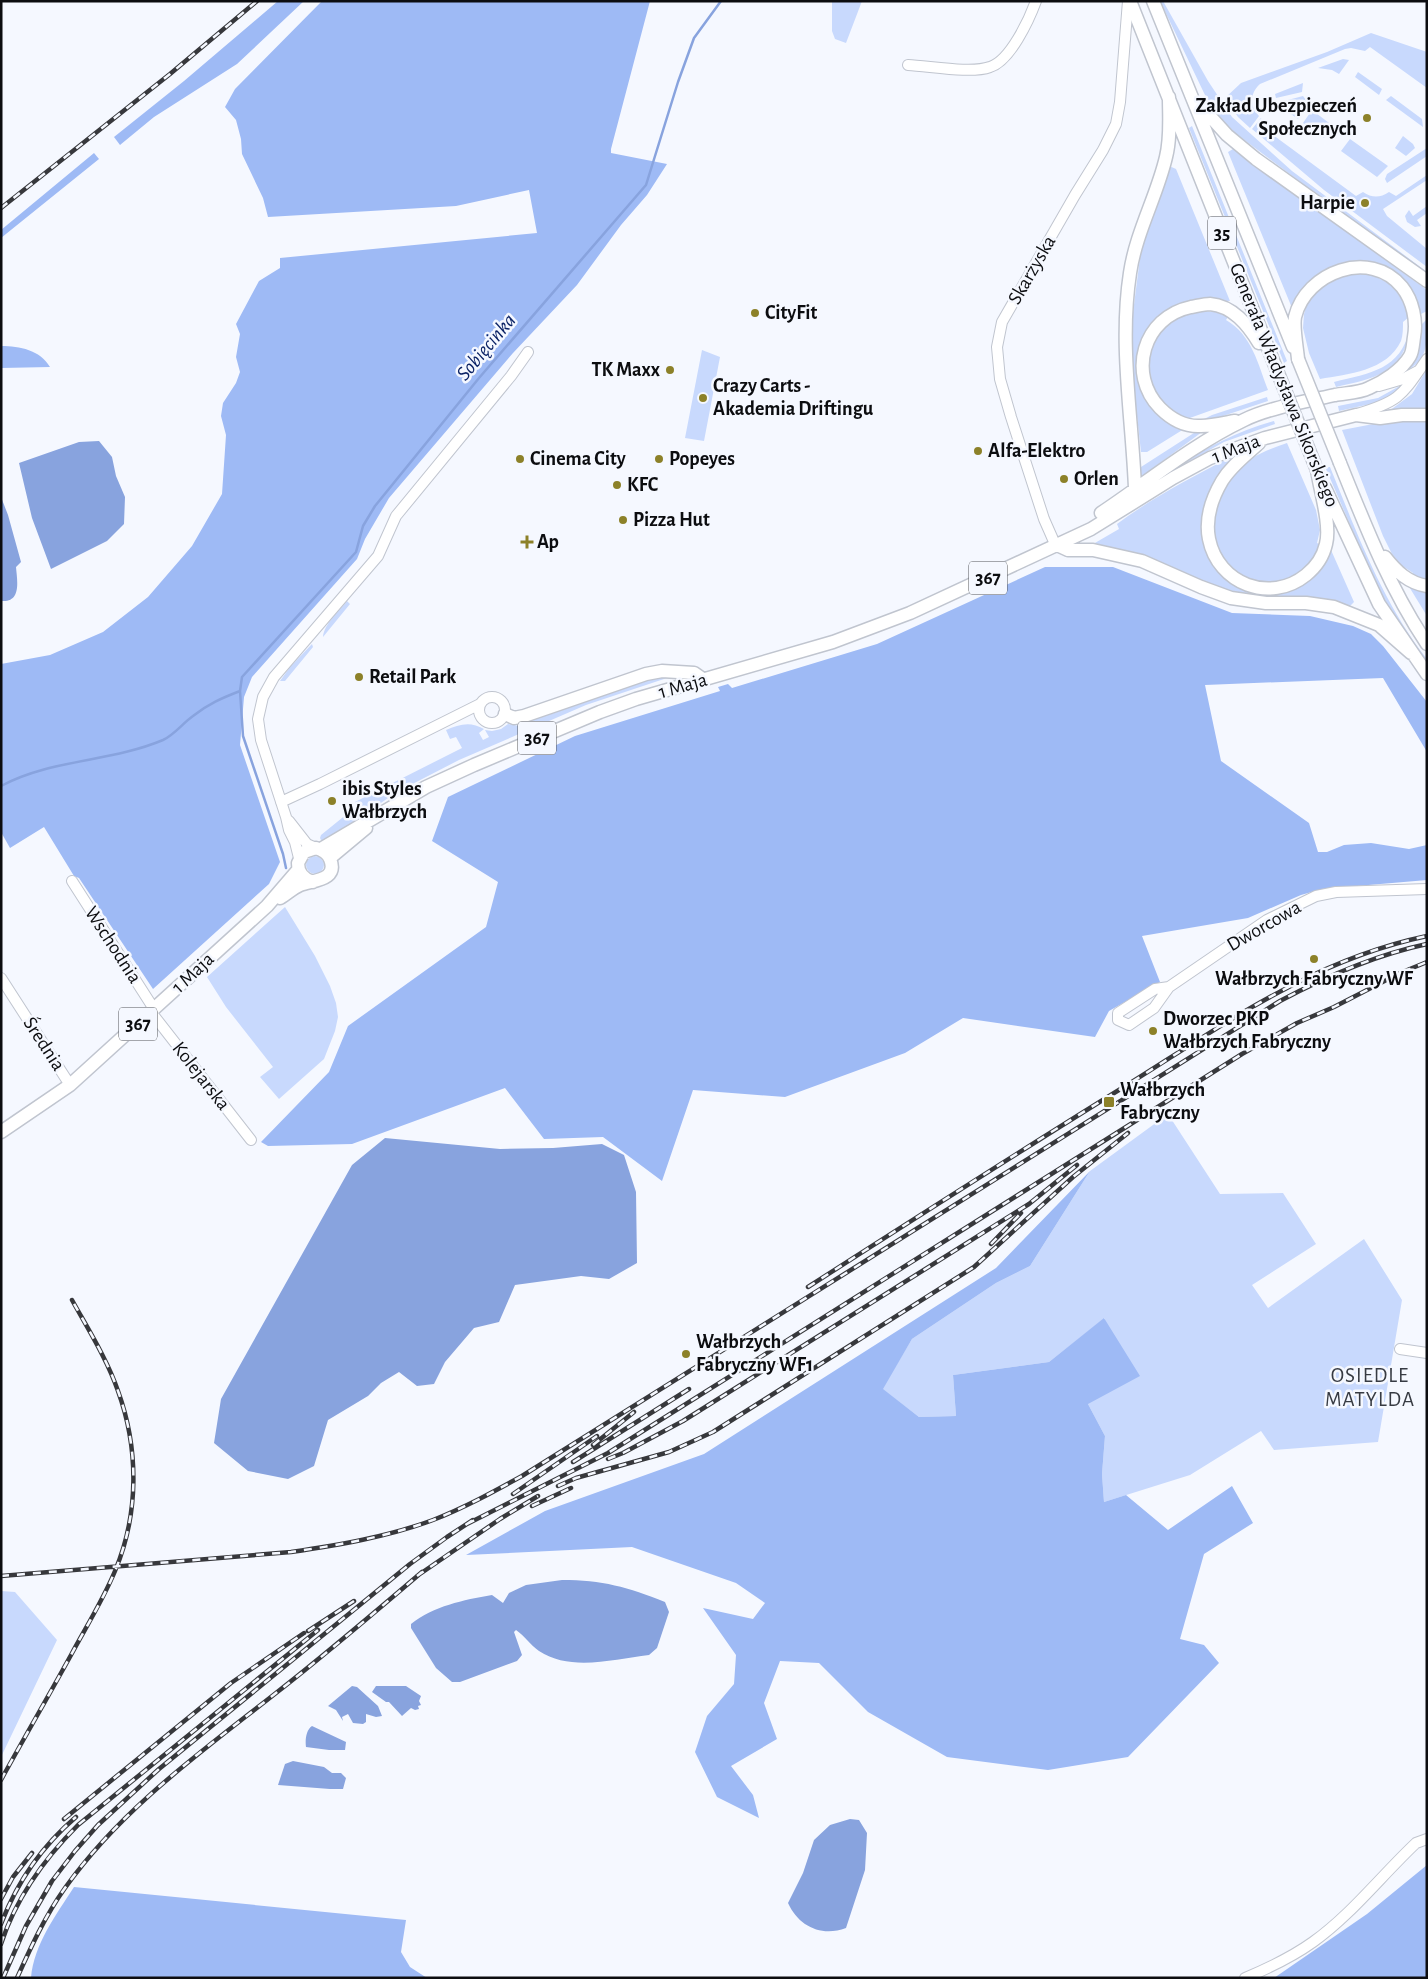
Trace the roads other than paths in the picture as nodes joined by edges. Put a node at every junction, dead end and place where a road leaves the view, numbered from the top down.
1 (1036, 1) edge
2 (1129, 1) edge
3 (1153, 1) edge
4 (908, 65) dead end
5 (1192, 95) junction
6 (1169, 97) junction
7 (1198, 111) junction
8 (1176, 119) junction
9 (1427, 281) edge
10 (528, 352) dead end
11 (1298, 358) junction
12 (1427, 359) edge
13 (1276, 368) junction
14 (1419, 370) junction
15 (1368, 389) junction
16 (1356, 415) junction
17 (1427, 415) edge
18 (1245, 419) junction
19 (1266, 438) junction
20 (1317, 470) junction
21 (1135, 488) junction
22 (1371, 541) junction
23 (1055, 544) junction
24 (1427, 586) edge
25 (1427, 644) edge
26 (1411, 653) junction
27 (1427, 674) edge
28 (704, 680) junction
29 (480, 704) junction
30 (505, 714) junction
31 (456, 718) junction
32 (482, 718) junction
33 (281, 802) junction
34 (286, 817) junction
35 (322, 852) junction
36 (299, 864) junction
37 (72, 881) dead end
38 (313, 882) junction
39 (1427, 889) edge
40 (267, 906) junction
41 (1, 978) edge
42 (1169, 987) junction
43 (152, 1011) junction
44 (70, 1086) junction
45 (1, 1132) edge
46 (251, 1140) dead end
47 (1400, 1349) dead end
48 (1427, 1353) edge
49 (1427, 1839) edge
50 (1245, 1978) edge

1 - 4 street
2 - 6 main road, Generała Władysława Sikorskiego / 35
2 - 23 street, Skarżyska
3 - 5 main road, Generała Władysława Sikorskiego / 35
5 - 7 main road, Generała Władysława Sikorskiego / 35
5 - 9 main road
6 - 8 main road, Generała Władysława Sikorskiego / 35
6 - 21 main road
7 - 8 main road
7 - 11 main road, Generała Władysława Sikorskiego / 35
8 - 13 main road, Generała Władysława Sikorskiego / 35
10 - 33 street
11 - 15 main road
11 - 22 main road, Generała Władysława Sikorskiego / 35, bridge
12 - 14 street, 1 Maja
13 - 18 main road
13 - 20 main road, Generała Władysława Sikorskiego / 35, bridge
14 - 15 street, 1 Maja
14 - 16 street, 1 Maja
15 - 18 main road, 1 Maja / 367
16 - 17 main road
16 - 19 main road, 1 Maja / 367
18 - 21 main road, 1 Maja / 367
19 - 20 main road
19 - 23 main road, 1 Maja / 367
20 - 26 main road, Generała Władysława Sikorskiego / 35
21 - 23 main road, 1 Maja / 367
22 - 24 main road
22 - 25 main road, Generała Władysława Sikorskiego / 35
23 - 26 main road
23 - 28 main road, 1 Maja / 367
26 - 27 main road, Generała Władysława Sikorskiego / 35
28 - 30 main road
28 - 35 main road, 1 Maja / 367
29 - 30 street
29 - 31 street
29 - 32 street
30 - 32 street
31 - 32 street
31 - 33 street
33 - 34 street
34 - 35 street
34 - 36 street
35 - 36 main road, 367
35 - 38 main road, 367
36 - 38 main road
36 - 40 main road, 1 Maja / 367
37 - 43 street, Wschodnia
38 - 40 main road, 1 Maja / 367
39 - 42 street, Dworcowa
40 - 43 main road, 1 Maja / 367
41 - 44 street, Średnia
42 - 42 street, Dworcowa
43 - 44 main road, 1 Maja / 367
43 - 46 street, Kolejarska
44 - 45 main road, 1 Maja / 367
47 - 48 street
49 - 50 street

